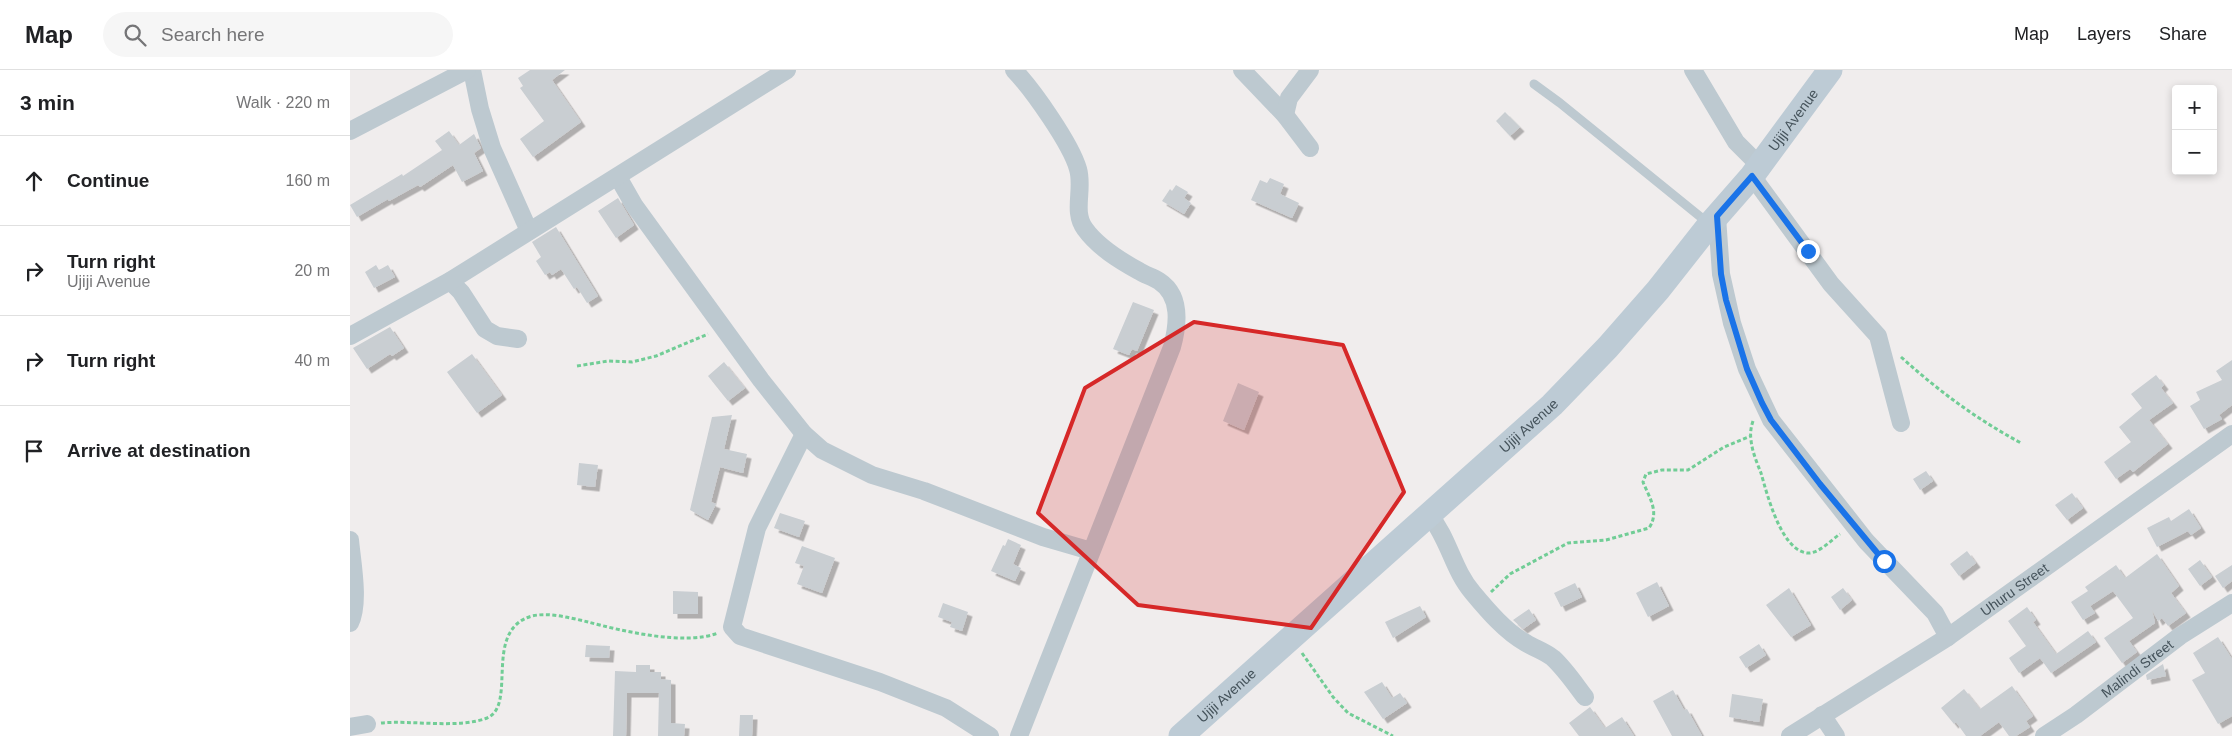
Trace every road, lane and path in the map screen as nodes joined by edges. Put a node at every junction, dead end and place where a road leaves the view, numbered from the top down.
1 (467, 70) edge
2 (472, 70) edge
3 (787, 70) edge
4 (1014, 70) edge
5 (1242, 70) edge
6 (1310, 70) edge
7 (1693, 70) edge
8 (1830, 70) edge
9 (1534, 84) dead end
10 (1285, 115) junction
11 (350, 131) edge
12 (1310, 148) dead end
13 (1755, 170) junction
14 (618, 177) junction
15 (1713, 220) junction
16 (529, 232) junction
17 (450, 281) junction
18 (722, 328) junction
19 (350, 336) edge
20 (518, 339) dead end
21 (1879, 340) junction
22 (578, 366) dead end
23 (1758, 394) junction
24 (1901, 423) dead end
25 (804, 434) junction
26 (2232, 434) edge
27 (1751, 436) junction
28 (2021, 443) dead end
29 (1430, 516) junction
30 (1854, 526) junction
31 (350, 540) edge
32 (1091, 551) junction
33 (1480, 601) junction
34 (2232, 603) edge
35 (350, 623) edge
36 (732, 627) junction
37 (1948, 637) junction
38 (1289, 638) junction
39 (1585, 697) dead end
40 (1822, 715) junction
41 (358, 726) edge
42 (990, 736) edge
43 (1019, 736) edge
44 (1181, 736) edge
45 (1393, 736) edge
46 (1790, 736) edge
47 (1836, 736) edge
48 (2044, 736) edge

1 - 11 street
2 - 16 street
3 - 14 street
4 - 32 street
5 - 10 street
6 - 10 street
7 - 13 street
8 - 13 main road, Ujiji Avenue
9 - 15 lane
10 - 12 street
13 - 15 main road, Ujiji Avenue
13 - 21 street
14 - 16 street
14 - 18 street
15 - 23 street
15 - 29 main road, Ujiji Avenue
16 - 17 street
17 - 19 street
17 - 20 street
18 - 22 path
18 - 25 street
21 - 24 street
21 - 28 path
23 - 27 path
23 - 30 street
25 - 32 street
25 - 36 street
26 - 37 street, Uhuru Street
27 - 30 path
27 - 33 path
29 - 33 street
29 - 38 main road, Ujiji Avenue
30 - 37 street
31 - 35 street
32 - 43 street
33 - 39 street
34 - 48 street, Malindi Street
36 - 41 path
36 - 42 street
37 - 40 street, Uhuru Street
38 - 44 main road, Ujiji Avenue
38 - 45 path
40 - 46 street, Uhuru Street
40 - 47 street

